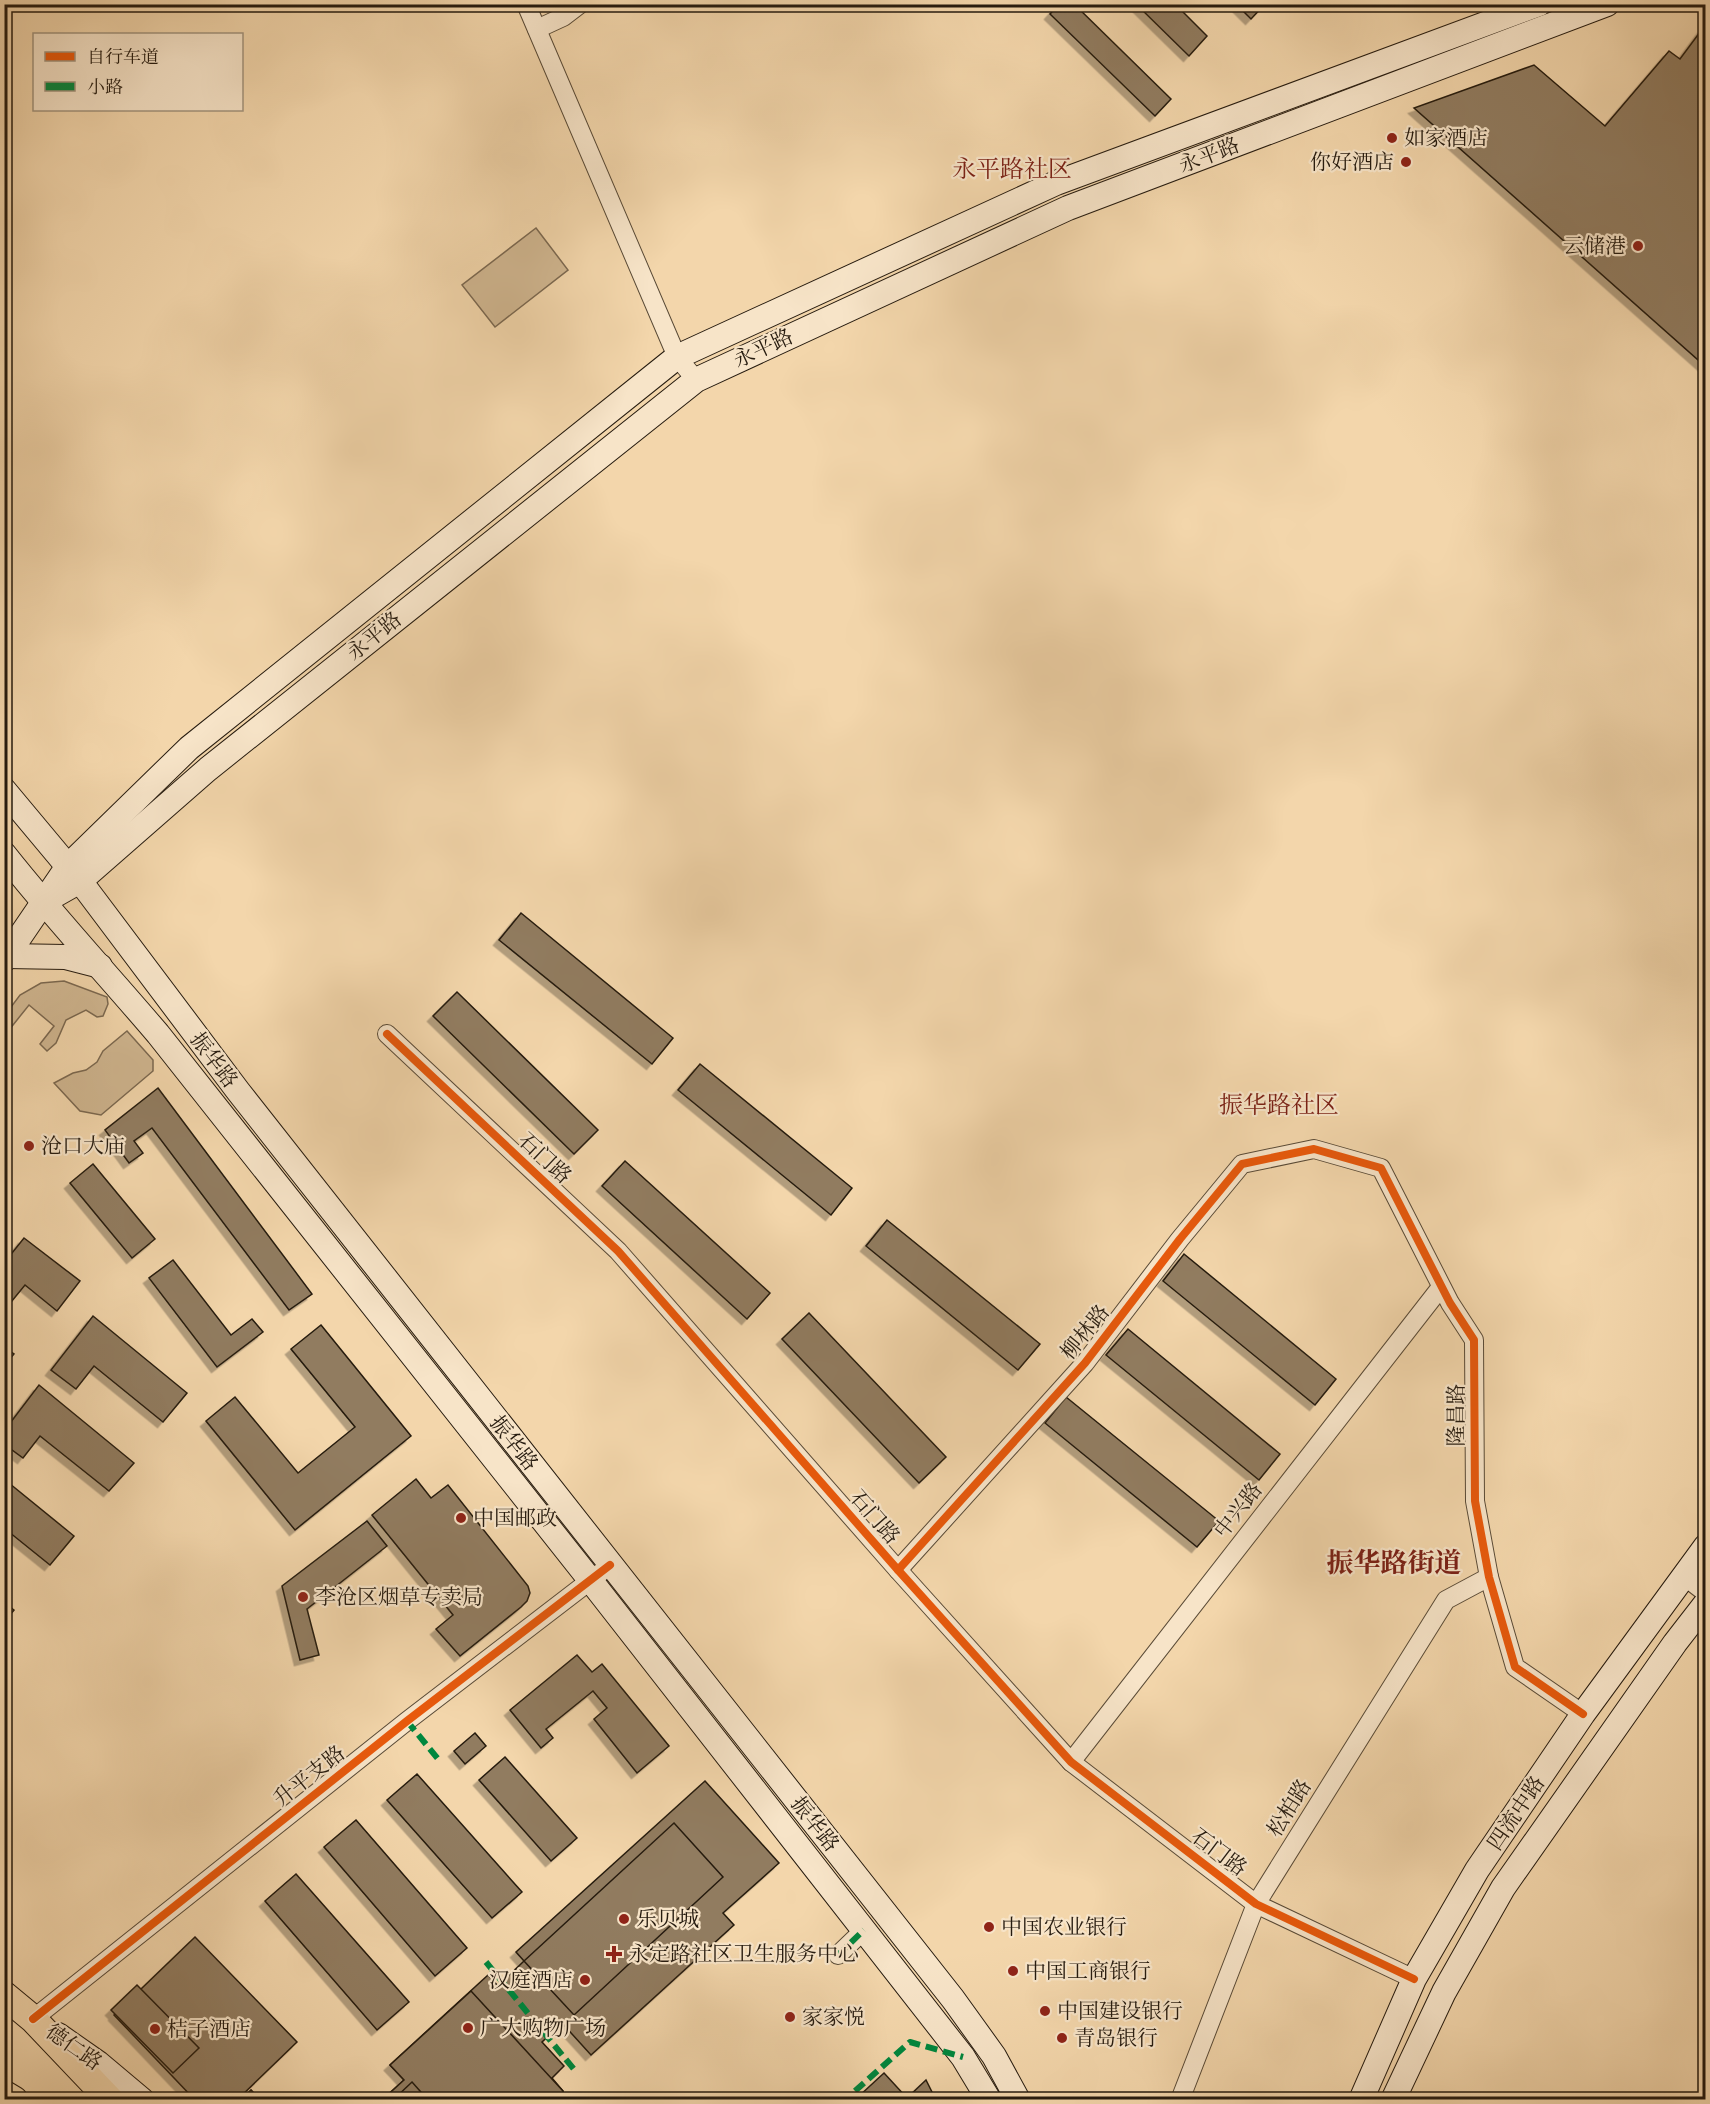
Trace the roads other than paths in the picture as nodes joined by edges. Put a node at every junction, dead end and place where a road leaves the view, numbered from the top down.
1 (526, 4) edge
2 (580, 4) edge
3 (1539, 4) edge
4 (1607, 4) edge
5 (537, 29) junction
6 (677, 357) junction
7 (696, 380) junction
8 (4, 790) edge
9 (4, 854) edge
10 (74, 874) junction
11 (43, 902) junction
12 (6, 958) edge
13 (100, 966) junction
14 (387, 1034) dead end
15 (1314, 1149) joint
16 (1441, 1287) junction
17 (1706, 1546) edge
18 (610, 1565) junction
19 (898, 1570) junction
20 (1684, 1576) junction
21 (1489, 1577) junction
22 (591, 1581) junction
23 (1706, 1593) edge
24 (1706, 1603) edge
25 (1583, 1714) junction
26 (1071, 1762) junction
27 (1256, 1904) junction
28 (864, 1930) junction
29 (837, 1955) dead end
30 (1414, 1979) junction
31 (4, 1995) edge
32 (33, 2019) junction
33 (4, 2094) edge
34 (14, 2100) edge
35 (110, 2100) edge
36 (142, 2100) edge
37 (989, 2100) edge
38 (1018, 2100) edge
39 (1180, 2100) edge
40 (1361, 2100) edge
41 (1393, 2100) edge

1 - 5 street
2 - 5 street
3 - 6 main road, 永平路
4 - 7 main road, 永平路
5 - 6 street
6 - 7 street
6 - 10 main road, 永平路
7 - 10 main road, 永平路
8 - 10 main road, 振华路
9 - 11 main road, 振华路
10 - 11 main road, 永平路
10 - 18 main road, 振华路
11 - 12 main road, 永平路
11 - 13 main road, 振华路
12 - 13 main road
13 - 22 main road, 振华路
14 - 19 street, 石门路
15 - 16 street, 隆昌路
15 - 19 street, 柳林路
16 - 21 street, 隆昌路
16 - 26 street, 中兴路
17 - 20 main road, 四流中路
18 - 22 street, 升平支路
18 - 38 main road, 振华路
19 - 26 street, 石门路
20 - 23 street
20 - 25 main road, 四流中路
21 - 25 street, 隆昌路
21 - 27 street, 松柏路
22 - 28 main road, 振华路
22 - 32 street, 升平支路
24 - 41 main road, 四流中路
25 - 30 main road, 四流中路
26 - 27 street, 石门路
27 - 30 street, 石门路
27 - 39 street, 松柏路
28 - 29 street
28 - 37 main road, 振华路
30 - 40 main road, 四流中路
31 - 32 main road
32 - 35 main road
32 - 36 main road, 德仁路
33 - 34 main road

